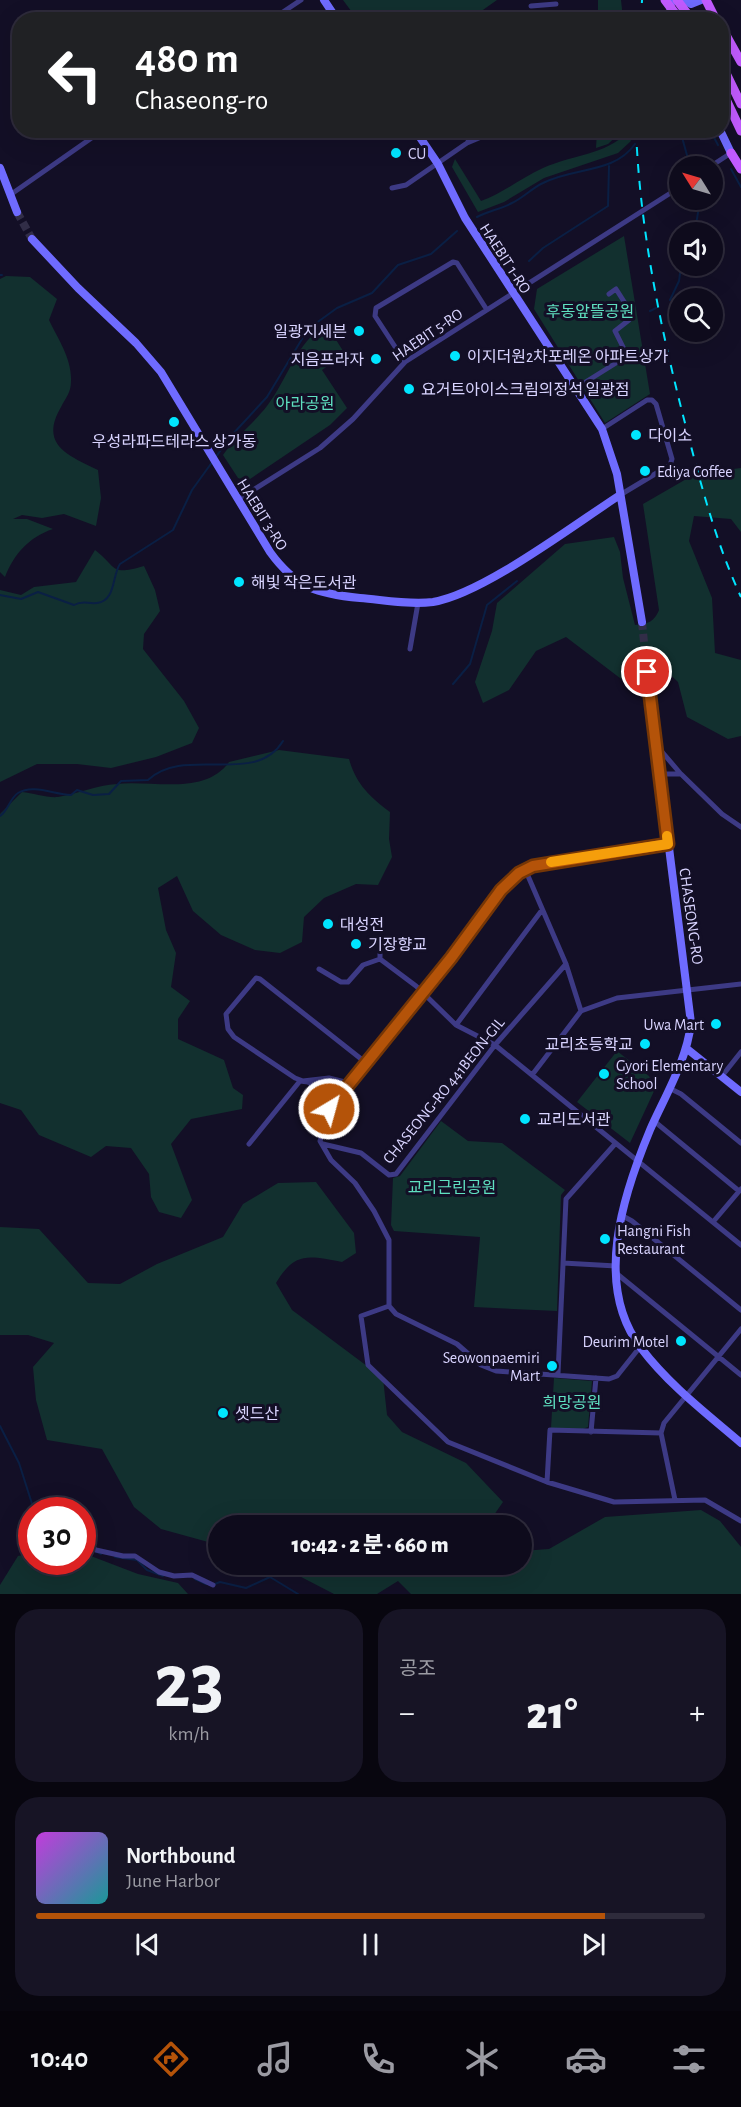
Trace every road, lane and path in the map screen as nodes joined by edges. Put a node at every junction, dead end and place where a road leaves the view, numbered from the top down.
1 (301, 0) edge
2 (324, 0) edge
3 (664, 0) edge
4 (701, 0) edge
5 (683, 1) edge
6 (556, 4) dead end
7 (531, 6) dead end
8 (283, 12) edge
9 (332, 12) dead end
10 (675, 12) edge
11 (729, 41) edge
12 (741, 62) edge
13 (729, 79) edge
14 (741, 104) edge
15 (729, 106) edge
16 (741, 131) edge
17 (92, 138) edge
18 (420, 138) edge
19 (472, 138) edge
20 (480, 138) edge
21 (724, 138) edge
22 (467, 144) junction
23 (731, 153) junction
24 (723, 158) edge
25 (438, 164) junction
26 (0, 168) edge
27 (741, 169) edge
28 (392, 188) dead end
29 (669, 194) edge
30 (10, 195) junction
31 (17, 212) tunnel mouth
32 (32, 239) tunnel mouth
33 (513, 293) junction
34 (609, 294) dead end
35 (487, 310) junction
36 (405, 362) junction
37 (576, 388) junction
38 (602, 429) junction
39 (620, 495) junction
40 (239, 499) junction
41 (418, 603) junction
42 (642, 622) tunnel mouth
43 (410, 649) dead end
44 (647, 672) tunnel mouth
45 (655, 744) junction
46 (660, 774) junction
47 (681, 774) junction
48 (741, 827) edge
49 (668, 844) junction
50 (525, 869) junction
51 (542, 910) junction
52 (380, 938) dead end
53 (380, 959) junction
54 (566, 964) junction
55 (319, 969) dead end
56 (741, 984) edge
57 (689, 992) junction
58 (421, 993) junction
59 (581, 1011) junction
60 (456, 1025) junction
61 (495, 1046) junction
62 (686, 1048) junction
63 (741, 1052) edge
64 (365, 1062) junction
65 (532, 1075) junction
66 (722, 1076) junction
67 (303, 1080) junction
68 (349, 1083) junction
69 (668, 1088) junction
70 (741, 1092) edge
71 (334, 1101) junction
72 (654, 1121) junction
73 (741, 1143) edge
74 (249, 1144) dead end
75 (323, 1144) junction
76 (615, 1144) junction
77 (637, 1162) junction
78 (740, 1190) edge
79 (621, 1215) junction
80 (713, 1222) junction
81 (741, 1245) edge
82 (563, 1263) junction
83 (616, 1270) junction
84 (389, 1306) junction
85 (741, 1310) edge
86 (741, 1329) edge
87 (640, 1347) junction
88 (718, 1356) junction
89 (558, 1374) junction
90 (741, 1375) edge
91 (596, 1378) junction
92 (686, 1396) junction
93 (591, 1432) junction
94 (661, 1433) junction
95 (741, 1443) edge
96 (547, 1482) junction
97 (675, 1500) junction
98 (741, 1512) edge
99 (739, 1520) edge
100 (96, 1550) edge
101 (212, 1584) dead end

1 - 8 street
2 - 9 street
3 - 10 main road
4 - 5 street
6 - 7 street
11 - 12 main road
13 - 14 main road
15 - 16 main road
17 - 30 street
18 - 25 street, HAEBIT 1-RO
19 - 22 street
20 - 22 street
21 - 23 street
22 - 25 street
23 - 24 street
23 - 27 main road
25 - 28 street
25 - 33 street, HAEBIT 1-RO
26 - 30 street
29 - 33 street, HAEBIT 5-RO
30 - 31 street
32 - 40 street, HAEBIT 3-RO
33 - 35 street, HAEBIT 5-RO
33 - 37 street, HAEBIT 1-RO
34 - 37 street
35 - 36 street, HAEBIT 5-RO
35 - 36 street
36 - 40 street, HAEBIT 5-RO
37 - 38 street, HAEBIT 1-RO
38 - 39 street, HAEBIT 1-RO
38 - 39 street
39 - 41 street, HAEBIT 3-RO
39 - 42 street
40 - 41 street, HAEBIT 3-RO
41 - 43 street
44 - 45 street, CHASEONG-RO
45 - 46 street, CHASEONG-RO
45 - 47 street
46 - 47 street
46 - 49 street, CHASEONG-RO
47 - 48 street
49 - 50 street
49 - 57 street, CHASEONG-RO
50 - 51 street
50 - 58 street
51 - 54 street
51 - 60 street
52 - 53 street
53 - 55 street
53 - 58 street
54 - 59 street
54 - 61 street, CHASEONG-RO 441BEON-GIL
56 - 57 street
57 - 59 street
57 - 62 street, CHASEONG-RO
58 - 60 street
58 - 64 street
59 - 65 street
60 - 61 street
61 - 65 street
61 - 75 street, CHASEONG-RO 441BEON-GIL
62 - 66 street
62 - 69 street, CHASEONG-RO
63 - 66 street
64 - 67 street
64 - 68 street
65 - 76 street
66 - 70 street
67 - 68 street
67 - 71 street
67 - 74 street
68 - 71 street
69 - 72 street, CHASEONG-RO
69 - 73 street
71 - 75 street
72 - 77 street, CHASEONG-RO
72 - 78 street
75 - 84 street
76 - 77 street
76 - 82 street
77 - 79 street, CHASEONG-RO
77 - 80 street
78 - 80 street
79 - 83 street, CHASEONG-RO
79 - 85 street
80 - 81 street
82 - 83 street
82 - 89 street
83 - 87 street, CHASEONG-RO
83 - 88 street
84 - 89 street
84 - 96 street
86 - 88 street
87 - 91 street
87 - 92 street, CHASEONG-RO
88 - 90 street
88 - 92 street
89 - 91 street
91 - 93 street
92 - 94 street
92 - 95 street, CHASEONG-RO
93 - 94 street
93 - 96 street
94 - 97 street
96 - 97 street
97 - 99 street
98 - 99 street
100 - 101 street

